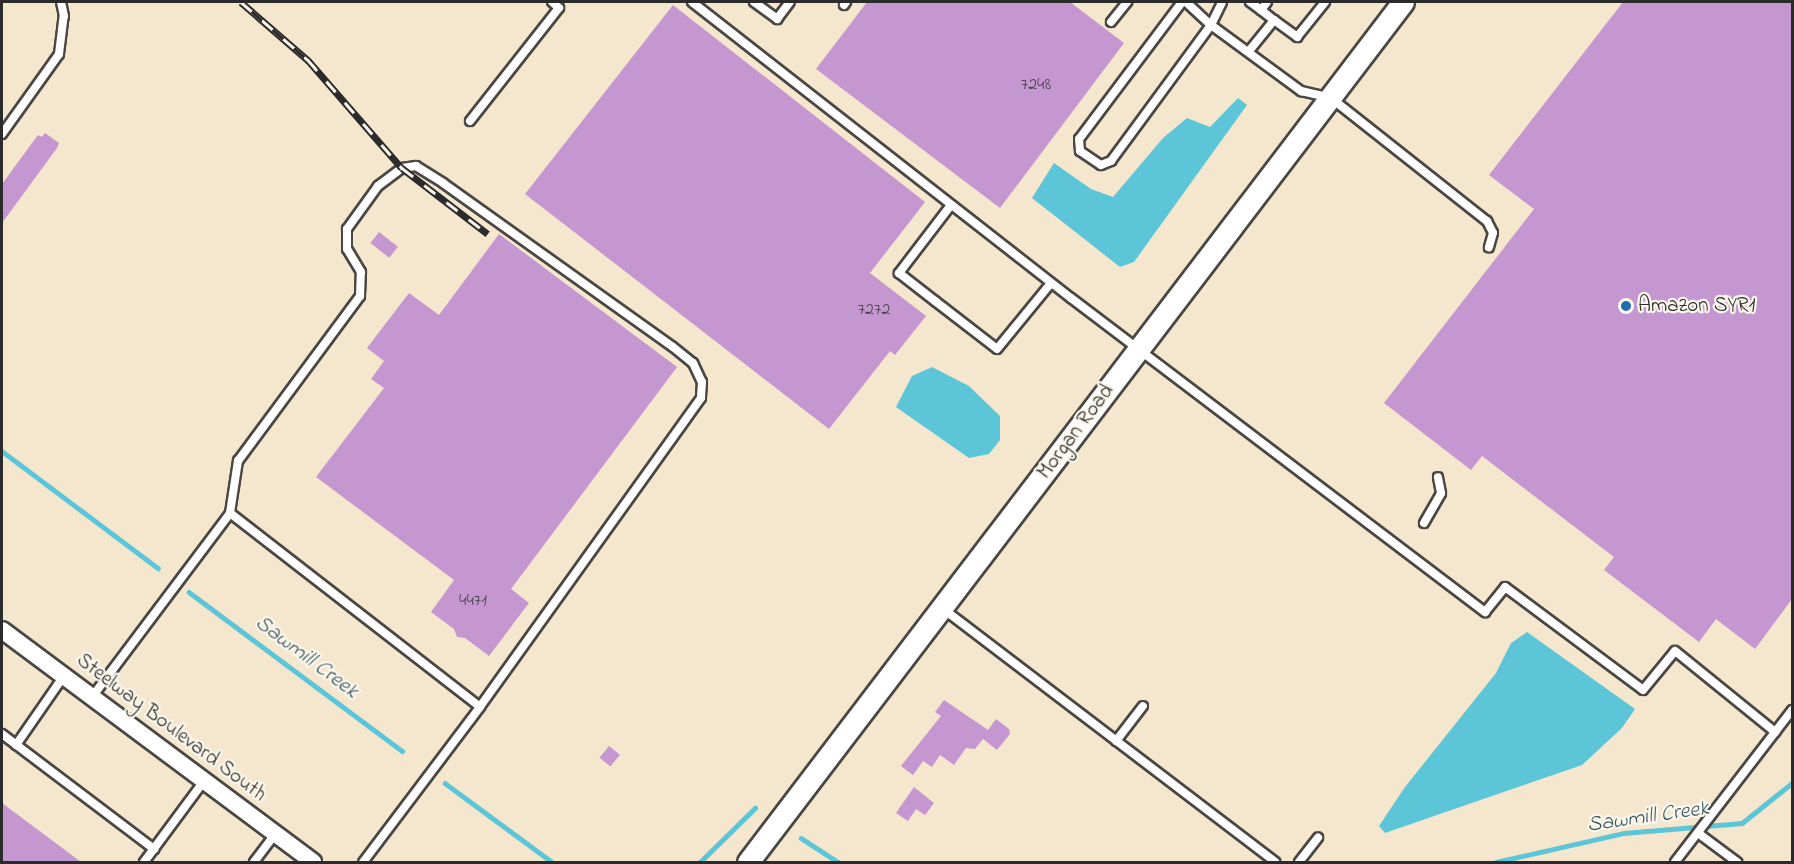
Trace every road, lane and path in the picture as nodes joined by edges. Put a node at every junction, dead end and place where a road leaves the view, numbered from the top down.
1 (61, 2) edge
2 (552, 2) edge
3 (692, 2) edge
4 (754, 2) edge
5 (790, 2) edge
6 (1127, 2) edge
7 (1184, 2) edge
8 (1222, 2) edge
9 (1250, 2) edge
10 (1267, 2) edge
11 (1325, 2) edge
12 (1403, 2) edge
13 (1261, 10) junction
14 (1274, 20) junction
15 (1111, 22) dead end
16 (1211, 25) junction
17 (1250, 51) junction
18 (1331, 98) junction
19 (470, 121) dead end
20 (2, 134) edge
21 (951, 205) junction
22 (1489, 247) dead end
23 (1052, 283) junction
24 (1140, 348) junction
25 (1438, 477) dead end
26 (230, 513) junction
27 (1424, 523) dead end
28 (942, 608) junction
29 (2, 630) edge
30 (63, 676) junction
31 (92, 697) junction
32 (480, 706) junction
33 (1143, 706) dead end
34 (1792, 710) edge
35 (1775, 732) junction
36 (2, 734) edge
37 (1116, 741) junction
38 (16, 745) junction
39 (204, 781) junction
40 (1698, 833) junction
41 (275, 834) junction
42 (1318, 838) dead end
43 (154, 849) junction
44 (144, 862) edge
45 (254, 862) edge
46 (314, 862) edge
47 (363, 862) edge
48 (748, 862) edge
49 (1275, 862) edge
50 (1299, 862) edge
51 (1675, 862) edge
52 (1737, 862) edge

1 - 20 lane
2 - 19 lane
3 - 21 lane
4 - 5 lane
6 - 15 lane
7 - 16 lane
7 - 16 lane
8 - 16 lane
9 - 13 lane
10 - 13 lane
11 - 14 lane
12 - 18 street, Morgan Road
13 - 14 lane
14 - 17 lane
16 - 17 lane
17 - 18 lane
18 - 22 lane
18 - 24 street, Morgan Road
21 - 23 lane
21 - 23 lane
23 - 24 lane
24 - 28 street, Morgan Road
24 - 35 lane
25 - 27 lane
26 - 31 lane
26 - 32 lane
26 - 32 lane
28 - 37 lane
28 - 48 street, Morgan Road
29 - 30 street, Steelway Boulevard South
30 - 31 street, Steelway Boulevard South
30 - 38 lane
31 - 39 street, Steelway Boulevard South
32 - 47 lane
33 - 37 lane
34 - 35 lane
35 - 40 lane
36 - 38 lane
37 - 49 lane
38 - 43 lane
39 - 41 street, Steelway Boulevard South
39 - 43 lane
40 - 51 lane
40 - 52 lane
41 - 45 lane
41 - 46 street, Steelway Boulevard South
42 - 50 lane
43 - 44 lane

